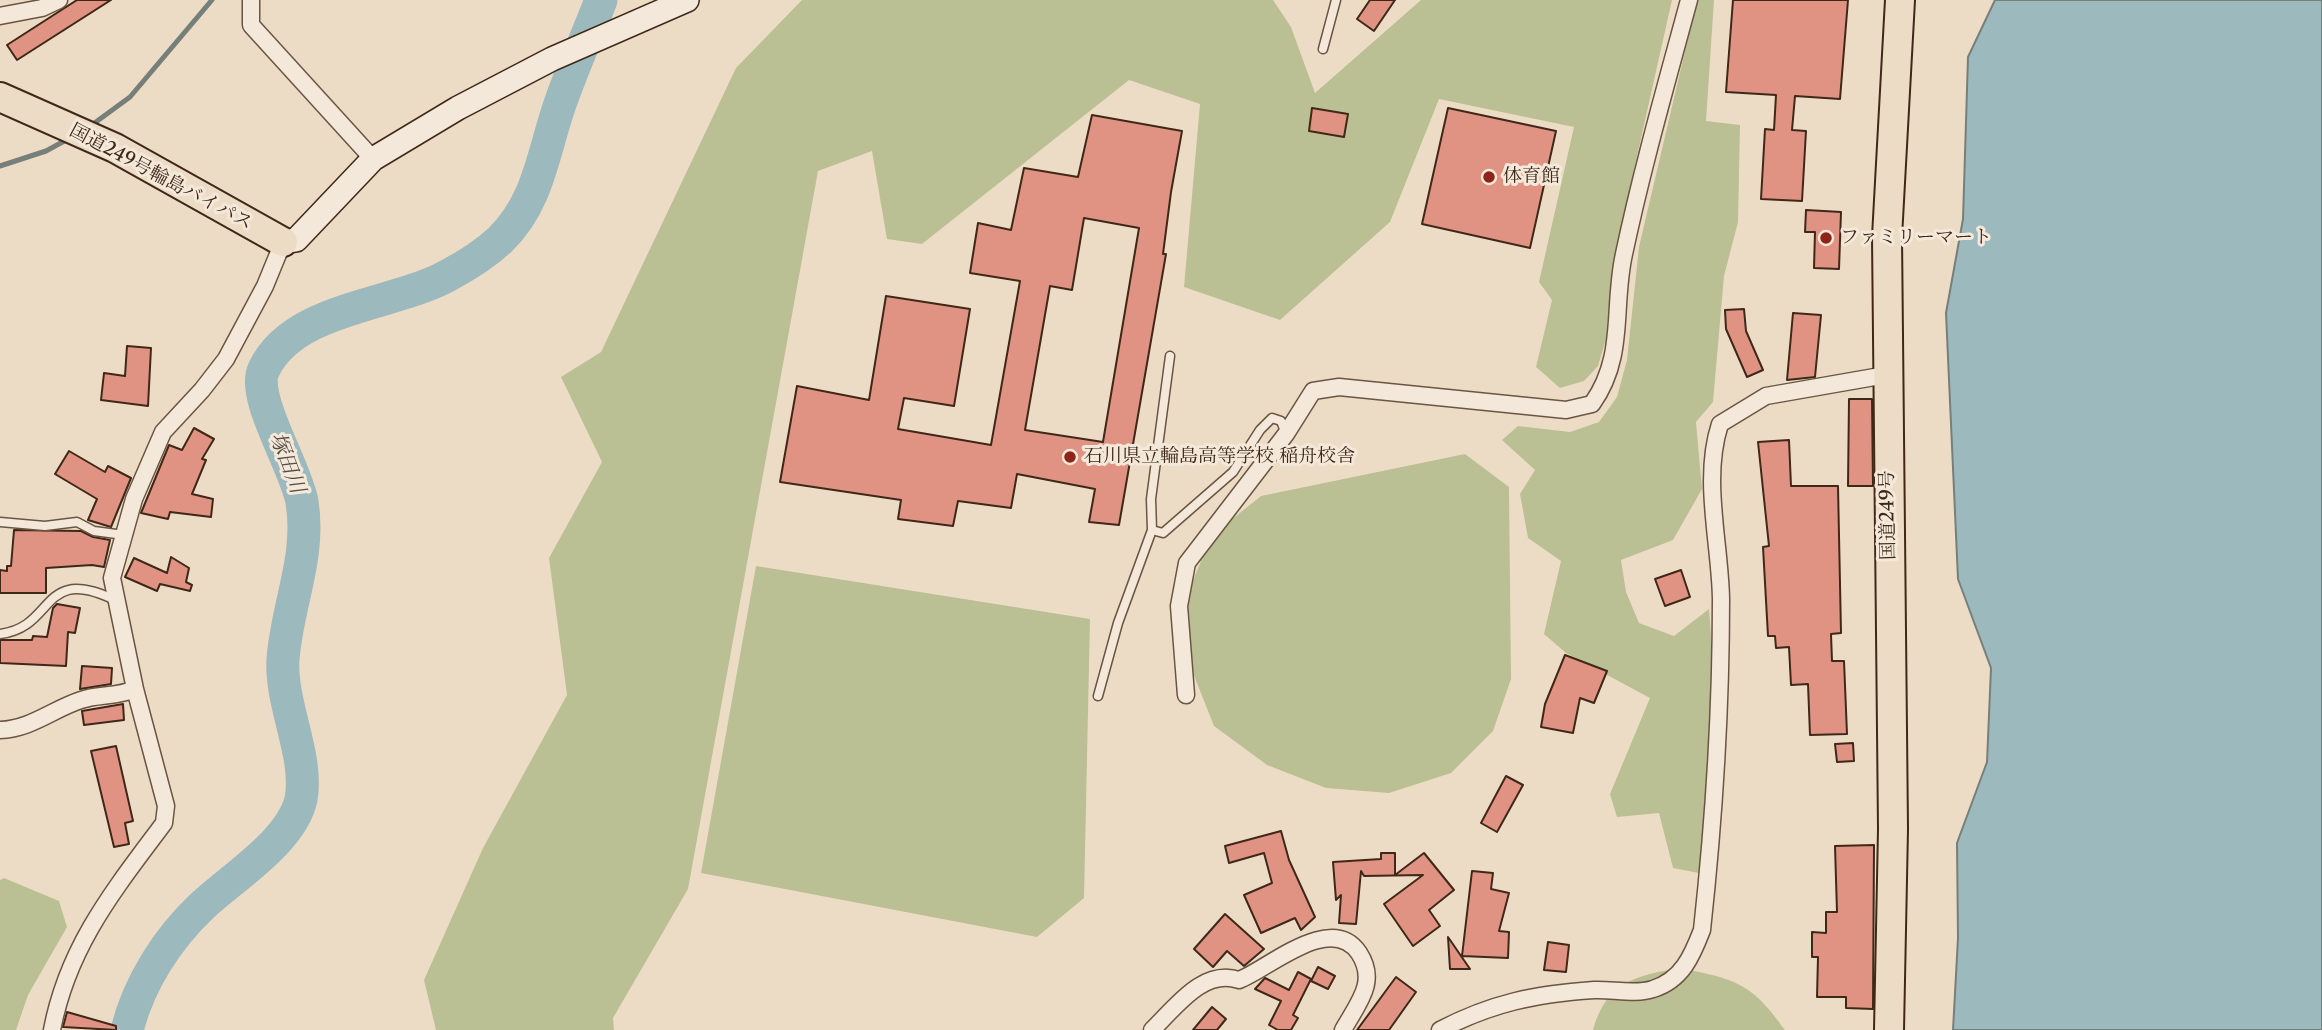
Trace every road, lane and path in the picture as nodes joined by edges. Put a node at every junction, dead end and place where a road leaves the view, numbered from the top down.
1 (59, 0) edge
2 (251, 0) edge
3 (687, 0) edge
4 (1336, 0) edge
5 (1689, 0) edge
6 (1900, 0) edge
7 (0, 16) edge
8 (1323, 49) dead end
9 (0, 97) edge
10 (373, 159) junction
11 (283, 242) junction
12 (1170, 356) dead end
13 (1886, 375) junction
14 (1286, 434) junction
15 (0, 523) edge
16 (1152, 530) junction
17 (124, 535) junction
18 (117, 601) junction
19 (0, 634) edge
20 (135, 689) junction
21 (1185, 695) dead end
22 (1098, 696) dead end
23 (0, 730) edge
24 (52, 1030) edge
25 (1152, 1030) edge
26 (1343, 1030) edge
27 (1440, 1030) edge
28 (1889, 1030) edge

1 - 7 street
2 - 10 street
3 - 10 street
4 - 8 lane
5 - 14 street
6 - 13 highway, 国道249号
9 - 11 highway, 国道249号輪島バイパス
10 - 11 street
11 - 17 street
12 - 16 lane
13 - 27 street
13 - 28 highway, 国道249号
14 - 16 lane
14 - 21 street
15 - 17 lane
16 - 22 lane
17 - 18 street
18 - 19 lane
18 - 20 street
20 - 23 street
20 - 24 street
25 - 26 street

